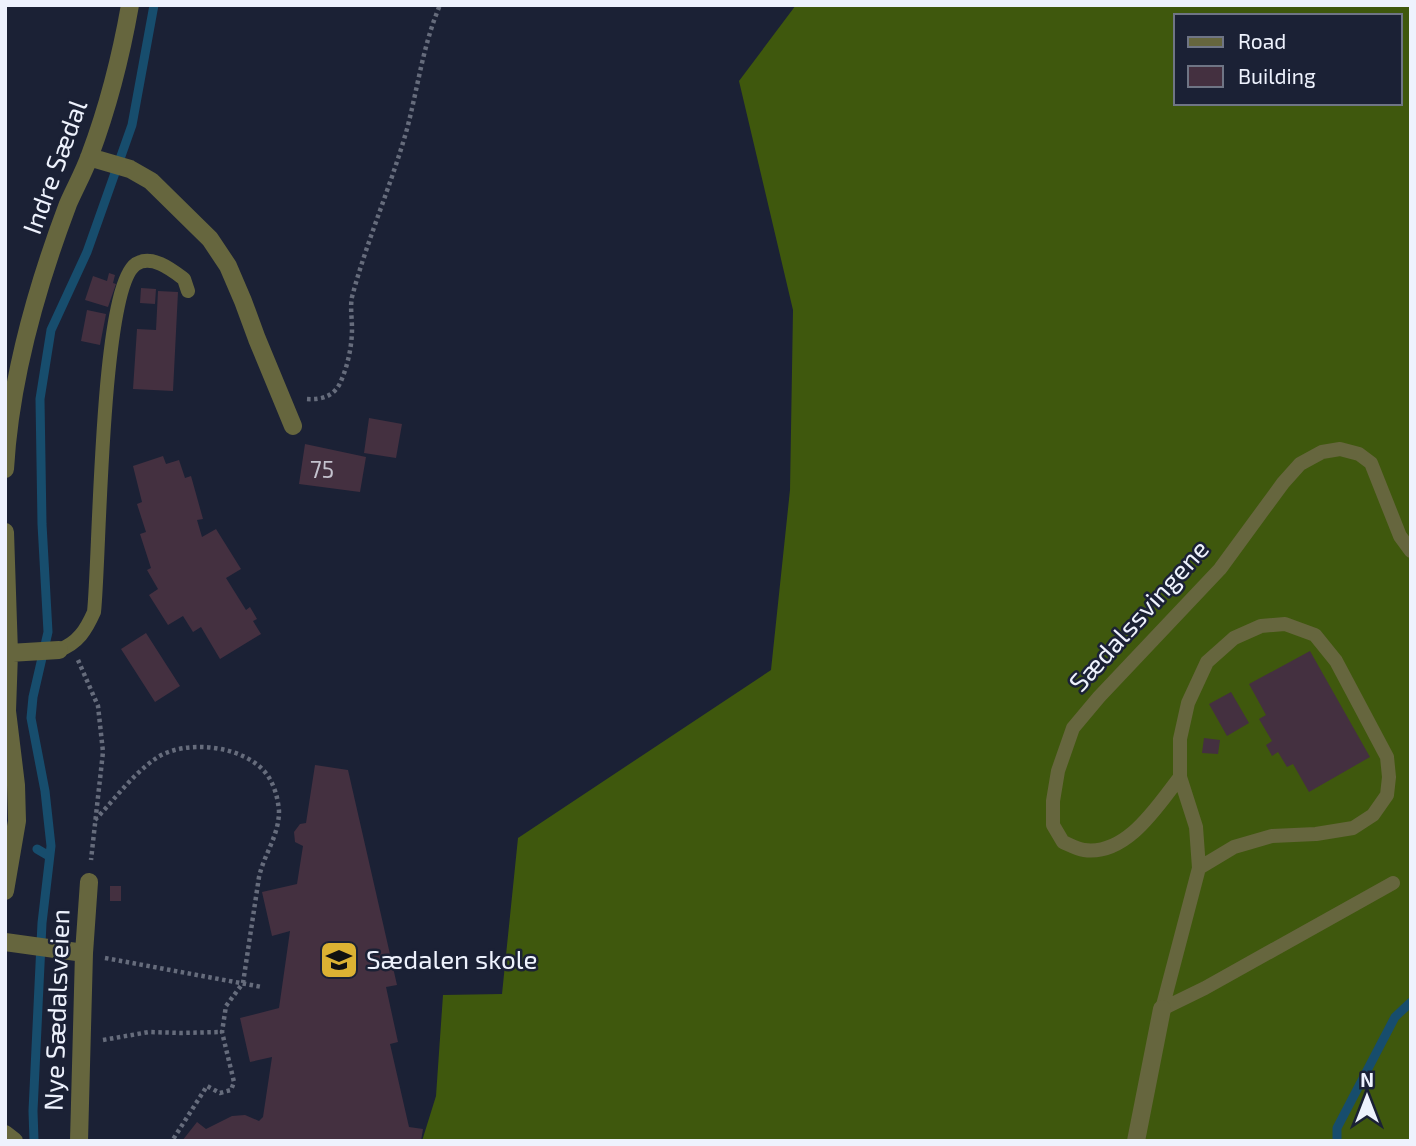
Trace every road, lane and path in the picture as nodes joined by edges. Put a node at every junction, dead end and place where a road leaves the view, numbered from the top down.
1 (130, 5) edge
2 (440, 5) edge
3 (89, 157) junction
4 (188, 291) dead end
5 (279, 392) junction
6 (293, 426) dead end
7 (5, 469) edge
8 (5, 532) edge
9 (1411, 551) edge
10 (65, 648) junction
11 (9, 653) junction
12 (1180, 777) junction
13 (95, 820) junction
14 (1199, 868) junction
15 (89, 882) joint
16 (1393, 883) dead end
17 (5, 891) edge
18 (5, 942) edge
19 (92, 955) junction
20 (243, 983) junction
21 (262, 987) dead end
22 (1162, 1009) junction
23 (222, 1032) junction
24 (102, 1040) dead end
25 (5, 1134) edge
26 (14, 1141) edge
27 (79, 1141) edge
28 (172, 1141) edge
29 (1136, 1141) edge

1 - 3 street, Indre Sædal
2 - 5 path
3 - 5 street
3 - 7 street, Indre Sædal
4 - 10 lane
5 - 6 street
8 - 11 street
9 - 12 lane, Sædalssvingene
10 - 11 street
10 - 13 path
11 - 17 street
12 - 14 lane
12 - 14 lane
13 - 15 path
13 - 20 path
14 - 22 lane
15 - 19 street, Nye Sædalsveien
16 - 22 lane
18 - 19 street
19 - 20 path
19 - 27 street, Nye Sædalsveien
20 - 21 path
20 - 23 path
22 - 29 street
23 - 24 path
23 - 28 path
25 - 26 street

